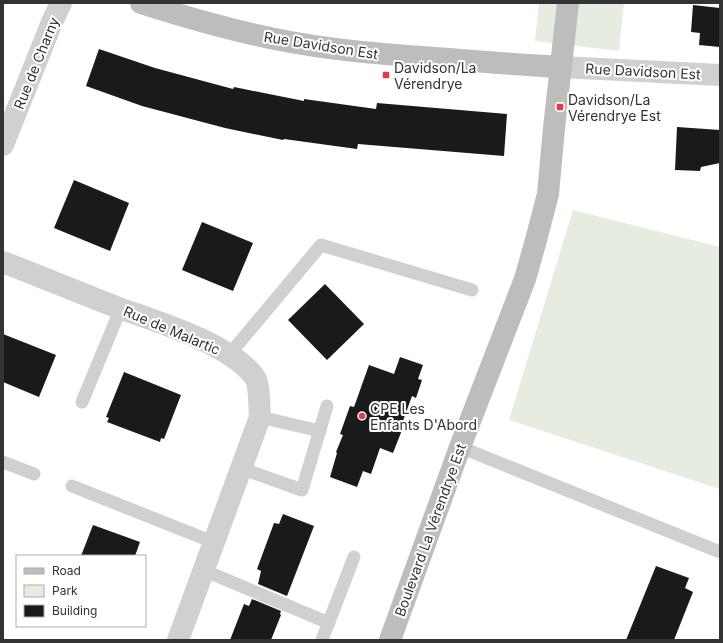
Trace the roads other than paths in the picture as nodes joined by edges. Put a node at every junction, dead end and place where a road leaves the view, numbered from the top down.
1 (61, 3) edge
2 (141, 3) edge
3 (568, 3) edge
4 (561, 68) junction
5 (720, 75) edge
6 (3, 145) edge
7 (3, 262) edge
8 (472, 290) dead end
9 (121, 308) junction
10 (229, 355) junction
11 (82, 402) dead end
12 (327, 406) dead end
13 (260, 417) junction
14 (320, 431) junction
15 (460, 447) junction
16 (3, 462) edge
17 (240, 468) junction
18 (34, 474) dead end
19 (72, 486) dead end
20 (213, 542) junction
21 (720, 552) edge
22 (354, 557) dead end
23 (203, 570) junction
24 (329, 623) junction
25 (178, 640) edge
26 (322, 640) edge
27 (390, 640) edge

1 - 6 street, Rue de Charny
2 - 4 street, Rue Davidson Est
3 - 4 street, Boulevard La Vérendrye Est
4 - 5 street, Rue Davidson Est
4 - 15 street, Boulevard La Vérendrye Est
7 - 9 street, Rue de Malartic
8 - 10 lane
9 - 10 street, Rue de Malartic
9 - 11 lane
10 - 13 street, Rue de Malartic
12 - 14 lane
13 - 14 lane
13 - 17 street, Rue de Malartic
14 - 17 lane
15 - 21 lane
15 - 27 street, Boulevard La Vérendrye Est
16 - 18 lane
17 - 20 street, Rue de Malartic
19 - 20 lane
20 - 23 street, Rue de Malartic
22 - 24 lane
23 - 24 lane
23 - 25 street, Rue de Malartic
24 - 26 lane

